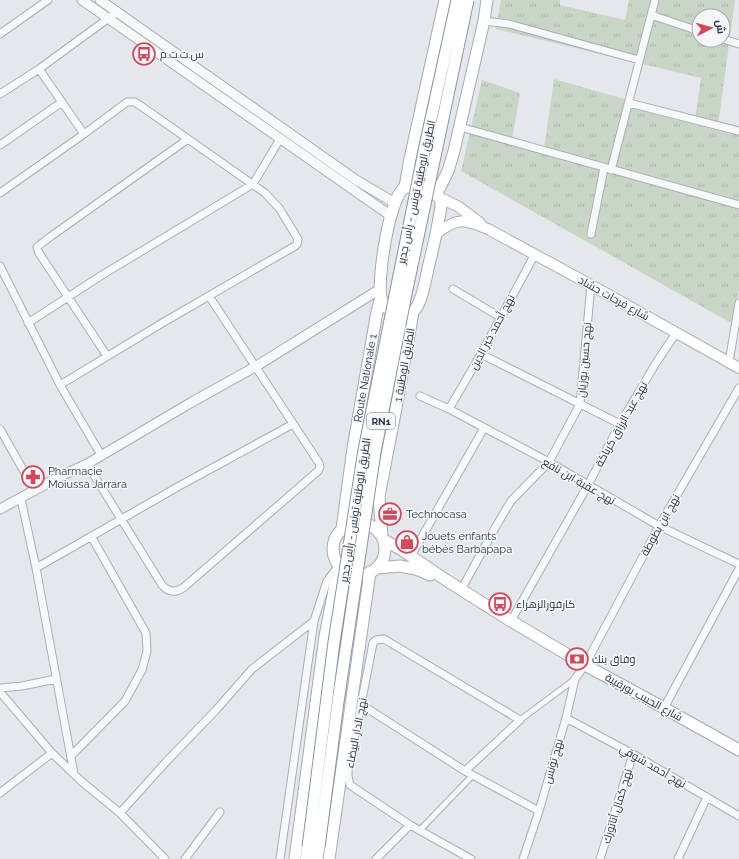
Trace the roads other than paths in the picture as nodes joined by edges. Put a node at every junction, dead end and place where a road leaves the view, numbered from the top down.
1 (48, 0) edge
2 (82, 0) edge
3 (100, 0) edge
4 (445, 0) edge
5 (457, 0) edge
6 (468, 0) edge
7 (487, 0) edge
8 (654, 0) edge
9 (117, 12) junction
10 (651, 15) junction
11 (108, 17) junction
12 (484, 21) junction
13 (691, 28) edge
14 (0, 34) edge
15 (639, 60) junction
16 (39, 69) junction
17 (0, 94) edge
18 (62, 102) junction
19 (629, 103) junction
20 (460, 127) junction
21 (739, 131) edge
22 (84, 134) junction
23 (188, 139) junction
24 (280, 139) junction
25 (0, 145) edge
26 (608, 169) junction
27 (253, 184) junction
28 (406, 188) junction
29 (0, 193) edge
30 (438, 196) junction
31 (395, 203) junction
32 (739, 206) edge
33 (391, 216) junction
34 (488, 229) junction
35 (436, 234) junction
36 (591, 234) dead end
37 (534, 254) junction
38 (0, 266) edge
39 (591, 285) junction
40 (453, 289) dead end
41 (381, 294) junction
42 (209, 296) junction
43 (68, 297) junction
44 (739, 304) edge
45 (413, 312) junction
46 (500, 317) junction
47 (28, 323) junction
48 (676, 332) junction
49 (481, 354) junction
50 (107, 356) junction
51 (729, 362) junction
52 (255, 367) junction
53 (739, 368) edge
54 (60, 384) junction
55 (739, 388) edge
56 (420, 396) dead end
57 (580, 404) junction
58 (449, 409) junction
59 (294, 424) junction
60 (620, 424) junction
61 (484, 428) junction
62 (0, 429) edge
63 (101, 455) junction
64 (549, 462) junction
65 (87, 464) junction
66 (588, 485) junction
67 (35, 491) junction
68 (21, 499) junction
69 (0, 509) edge
70 (122, 519) junction
71 (659, 526) junction
72 (342, 529) junction
73 (91, 536) junction
74 (383, 538) junction
75 (411, 556) junction
76 (739, 564) edge
77 (341, 567) junction
78 (36, 568) junction
79 (739, 569) edge
80 (373, 570) junction
81 (446, 580) junction
82 (461, 590) junction
83 (314, 621) junction
84 (511, 621) junction
85 (585, 665) junction
86 (56, 679) junction
87 (575, 679) junction
88 (0, 688) edge
89 (1, 697) edge
90 (362, 706) junction
91 (664, 708) junction
92 (566, 718) junction
93 (520, 720) junction
94 (739, 750) edge
95 (52, 753) junction
96 (633, 754) junction
97 (71, 756) junction
98 (465, 771) junction
99 (74, 774) junction
100 (473, 775) junction
101 (0, 793) edge
102 (707, 797) junction
103 (539, 811) junction
104 (220, 812) dead end
105 (120, 813) junction
106 (739, 816) edge
107 (410, 825) junction
108 (420, 830) junction
109 (313, 847) junction
110 (166, 859) edge
111 (184, 859) edge
112 (280, 859) edge
113 (295, 859) edge
114 (306, 859) edge
115 (317, 859) edge
116 (329, 859) edge
117 (376, 859) edge
118 (471, 859) edge
119 (523, 859) edge
120 (600, 859) edge
121 (678, 859) edge

1 - 14 street
2 - 11 street
3 - 9 street
4 - 28 main road
5 - 109 main road, الطريق الوطنية تونس - رأس جدير / RN1, bridge
6 - 109 main road, الطريق الوطنية تونس - رأس جدير / RN1, bridge
7 - 12 main road
8 - 10 street
9 - 11 street
9 - 31 street
10 - 13 street
10 - 15 street
11 - 16 street
11 - 24 street
12 - 15 street
12 - 20 main road
15 - 19 street
16 - 17 street
16 - 18 street
18 - 22 street
18 - 25 street
19 - 21 street
19 - 26 street
20 - 26 street
20 - 30 main road
22 - 23 street
22 - 29 street
23 - 27 street
23 - 43 street
24 - 27 street
24 - 33 street
26 - 32 street
26 - 36 street
27 - 42 street
27 - 43 street
28 - 30 main road
28 - 31 main road, Route Nationale 1
30 - 34 main road
30 - 35 main road, الطريق الوطنية 1
31 - 33 main road, Route Nationale 1
33 - 41 main road, Route Nationale 1
34 - 35 main road
34 - 37 main road, شارع فرحات حشاد
35 - 45 main road, الطريق الوطنية 1
37 - 39 main road, شارع فرحات حشاد
37 - 46 street, نهج أحمد خير الدين
38 - 47 street
39 - 48 main road, شارع فرحات حشاد
39 - 57 street, نهج حسين بوزيان
40 - 46 street
41 - 45 main road
41 - 52 street
41 - 72 main road, Route Nationale 1 / RN1
42 - 50 street
42 - 52 street
43 - 47 street
43 - 50 street
44 - 51 street
45 - 74 main road, الطريق الوطنية 1 / RN1
46 - 49 street, نهج أحمد خير الدين
47 - 54 street
48 - 51 main road, شارع فرحات حشاد
48 - 60 street, نهج عبد الرزاق كرباكة
49 - 57 street
49 - 58 street, نهج أحمد خير الدين
50 - 54 street
51 - 53 main road, شارع فرحات حشاد
52 - 59 street
52 - 63 street
54 - 63 street
55 - 71 street, نهج ابن بطوطة
56 - 58 street, نهج عقبة ابن نافع
57 - 60 street
57 - 64 street, نهج حسين بوزيان
58 - 61 street, نهج عقبة ابن نافع
59 - 70 street
59 - 70 street
60 - 66 street, نهج عبد الرزاق كرباكة
61 - 64 street, نهج عقبة ابن نافع
61 - 75 street
62 - 67 street
63 - 65 street
64 - 66 street, نهج عقبة ابن نافع
64 - 82 street, نهج حسين بوزيان
65 - 67 street
65 - 70 street
66 - 71 street, نهج عقبة ابن نافع
66 - 84 street, نهج عبد الرزاق كرباكة
67 - 68 street
68 - 69 street
68 - 78 street
70 - 73 street
71 - 76 street, نهج عقبة ابن نافع
71 - 85 street, نهج ابن بطوطة
72 - 74 main road
72 - 77 main road, RN1
73 - 78 street
73 - 97 street
74 - 75 main road
74 - 80 main road, الطريق الوطنية 1 / RN1
75 - 81 main road
77 - 80 main road
77 - 83 street
77 - 113 main road
78 - 86 street
79 - 91 street
80 - 81 main road
80 - 116 main road, الطريق الوطنية 1
81 - 82 main road, شارع الحبيب بورقيبة
82 - 84 main road, شارع الحبيب بورقيبة
83 - 105 street
83 - 112 street
84 - 85 main road, شارع الحبيب بورقيبة
85 - 87 street, نهج تونس
85 - 91 main road, شارع الحبيب بورقيبة
86 - 88 street
86 - 97 street
87 - 92 street, نهج تونس
87 - 93 street
89 - 95 street
90 - 93 street, نهج الدار البيضاء
90 - 98 street
90 - 107 street, نهج الدار البيضاء
91 - 94 main road, شارع الحبيب بورقيبة
92 - 96 street, نهج أحمد شوقي
92 - 103 street, نهج تونس
93 - 98 street
95 - 99 street
95 - 101 street
96 - 102 street, نهج أحمد شوقي
96 - 120 street, نهج كمال أتاتورك
97 - 99 street
98 - 100 street
99 - 105 street
100 - 103 street
100 - 108 street
102 - 106 street, نهج أحمد شوقي
102 - 121 street
103 - 119 street, نهج تونس
104 - 111 street
105 - 110 street
107 - 108 street, نهج الدار البيضاء
107 - 117 street
108 - 118 street, نهج الدار البيضاء
109 - 114 main road, الطريق الوطنية تونس - رأس جدير / RN1
109 - 115 main road, الطريق الوطنية تونس - رأس جدير / RN1

